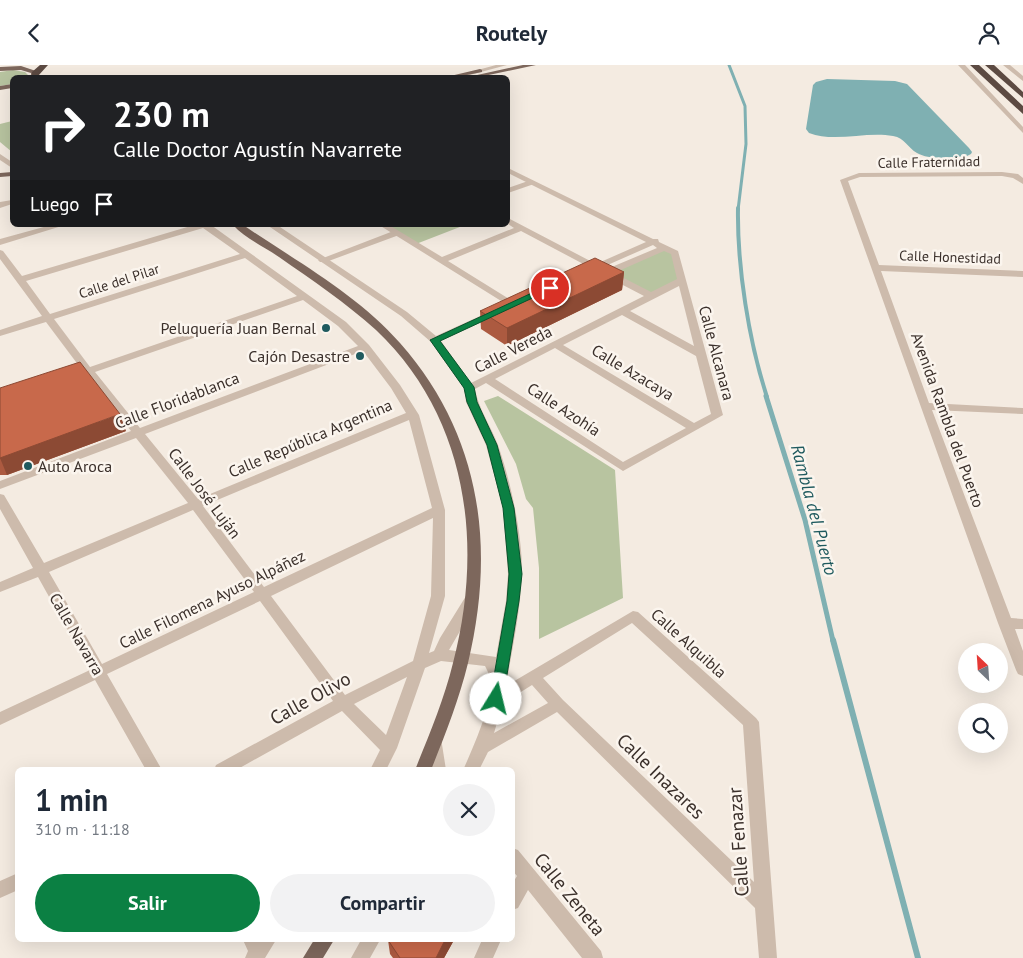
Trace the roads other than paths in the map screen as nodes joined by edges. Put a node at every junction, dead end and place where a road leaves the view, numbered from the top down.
1 (44, 65) edge
2 (504, 65) edge
3 (510, 65) edge
4 (533, 65) edge
5 (962, 65) edge
6 (974, 65) edge
7 (989, 65) edge
8 (1006, 65) edge
9 (0, 69) edge
10 (34, 75) edge
11 (472, 75) edge
12 (473, 75) edge
13 (475, 75) edge
14 (1023, 79) edge
15 (1023, 96) edge
16 (1023, 111) edge
17 (1023, 131) edge
18 (0, 156) edge
19 (10, 164) edge
20 (510, 166) edge
21 (510, 171) edge
22 (844, 180) joint
23 (532, 182) junction
24 (1023, 182) edge
25 (510, 190) edge
26 (510, 222) edge
27 (54, 227) edge
28 (197, 227) edge
29 (207, 227) edge
30 (240, 227) edge
31 (274, 227) edge
32 (386, 227) edge
33 (521, 228) junction
34 (396, 233) junction
35 (655, 241) junction
36 (0, 242) edge
37 (666, 247) junction
38 (0, 253) edge
39 (247, 255) junction
40 (323, 260) junction
41 (442, 260) junction
42 (596, 268) junction
43 (876, 268) junction
44 (607, 273) junction
45 (1023, 274) edge
46 (577, 276) edge
47 (19, 280) junction
48 (681, 281) junction
49 (305, 296) junction
50 (651, 296) junction
51 (622, 311) junction
52 (48, 318) junction
53 (0, 333) edge
54 (435, 340) junction
55 (555, 344) junction
56 (365, 347) junction
57 (701, 354) junction
58 (88, 371) junction
59 (71, 377) edge
60 (487, 379) junction
61 (469, 387) junction
62 (925, 406) junction
63 (1023, 411) edge
64 (413, 415) junction
65 (694, 428) junction
66 (139, 432) junction
67 (623, 467) joint
68 (0, 485) edge
69 (0, 498) edge
70 (196, 505) junction
71 (439, 510) junction
72 (40, 570) junction
73 (0, 587) edge
74 (261, 595) junction
75 (473, 598) junction
76 (1005, 623) junction
77 (1023, 624) edge
78 (507, 639) junction
79 (440, 655) junction
80 (462, 656) junction
81 (491, 661) junction
82 (419, 664) junction
83 (1023, 670) edge
84 (99, 673) junction
85 (533, 676) junction
86 (499, 683) junction
87 (496, 699) junction
88 (344, 703) junction
89 (558, 704) junction
90 (0, 719) edge
91 (751, 722) joint
92 (435, 743) junction
93 (482, 747) junction
94 (389, 748) junction
95 (152, 767) edge
96 (227, 767) edge
97 (380, 767) edge
98 (424, 767) edge
99 (438, 767) edge
100 (472, 767) edge
101 (515, 860) edge
102 (527, 875) junction
103 (15, 882) edge
104 (0, 890) edge
105 (515, 897) edge
106 (764, 904) junction
107 (324, 942) edge
108 (370, 942) edge
109 (491, 942) edge
110 (312, 958) edge
111 (360, 958) edge
112 (482, 958) edge
113 (594, 958) edge
114 (768, 958) edge

1 - 10 highway
2 - 11 street
3 - 12 main road
4 - 13 main road
5 - 17 street
6 - 16 highway
7 - 15 highway
8 - 14 street
9 - 10 main road
18 - 19 street
20 - 23 street
21 - 23 street
22 - 24 street, Calle Fraternidad
22 - 43 street, Avenida Rambla del Puerto
23 - 25 street
23 - 35 street
26 - 33 street
27 - 36 street
28 - 47 street
29 - 39 street
30 - 75 main road
31 - 40 street
32 - 34 street
33 - 41 street
33 - 42 street
34 - 40 street
34 - 41 street
35 - 37 street
35 - 42 street
37 - 44 street
37 - 48 street, Calle Alcanara
38 - 47 street, Calle José Luján
39 - 49 street
39 - 52 street, Calle del Pilar
40 - 54 street
41 - 54 street
42 - 44 street
42 - 46 street
43 - 45 street, Calle Honestidad
43 - 62 street, Avenida Rambla del Puerto
44 - 50 street
47 - 52 street, Calle José Luján
48 - 50 street, Calle Vereda
48 - 57 street, Calle Alcanara
49 - 56 street
49 - 58 street
50 - 51 street, Calle Vereda
51 - 55 street, Calle Vereda
51 - 57 street
52 - 53 street, Calle del Pilar
52 - 58 street, Calle José Luján
54 - 61 street
55 - 60 street, Calle Vereda
55 - 65 street, Calle Azacaya
56 - 64 street
56 - 66 street, Calle Floridablanca
57 - 65 street, Calle Alcanara
58 - 59 street
58 - 66 street, Calle José Luján
60 - 61 street, Calle Vereda
60 - 67 street, Calle Azohía
61 - 78 street
62 - 63 street
62 - 76 street, Avenida Rambla del Puerto
64 - 70 street, Calle República Argentina
64 - 71 street
65 - 67 street, Calle Alcanara
66 - 68 street, Calle Floridablanca
66 - 70 street, Calle José Luján
69 - 72 street, Calle Navarra
70 - 72 street, Calle República Argentina
70 - 74 street, Calle José Luján
71 - 74 street, Calle Filomena Ayuso Alpáñez
71 - 82 street
72 - 73 street, Calle República Argentina
72 - 84 street, Calle Navarra
74 - 84 street, Calle Filomena Ayuso Alpáñez
74 - 88 street, Calle José Luján
75 - 79 street
75 - 80 main road
76 - 77 street
76 - 83 street, Avenida Rambla del Puerto
78 - 81 street
78 - 86 street
79 - 80 street
79 - 82 street, Calle Olivo
80 - 81 street
80 - 92 main road
81 - 86 street
82 - 88 street, Calle Olivo
82 - 94 street
84 - 90 street, Calle Filomena Ayuso Alpáñez
84 - 95 street, Calle Navarra
85 - 87 street, Calle Alquibla
85 - 89 street, Calle Inazares
85 - 91 street, Calle Alquibla
86 - 87 street
87 - 93 street
88 - 94 street, Calle José Luján
88 - 96 street, Calle Olivo
89 - 93 street
89 - 106 street, Calle Inazares
91 - 106 street, Calle Fenazar
92 - 98 main road
92 - 99 street
93 - 100 street
94 - 97 street
101 - 102 street, Calle Zeneta
102 - 105 street
102 - 113 street, Calle Zeneta
103 - 104 street
106 - 114 street, Calle Fenazar
107 - 110 main road
108 - 111 street
109 - 112 street

